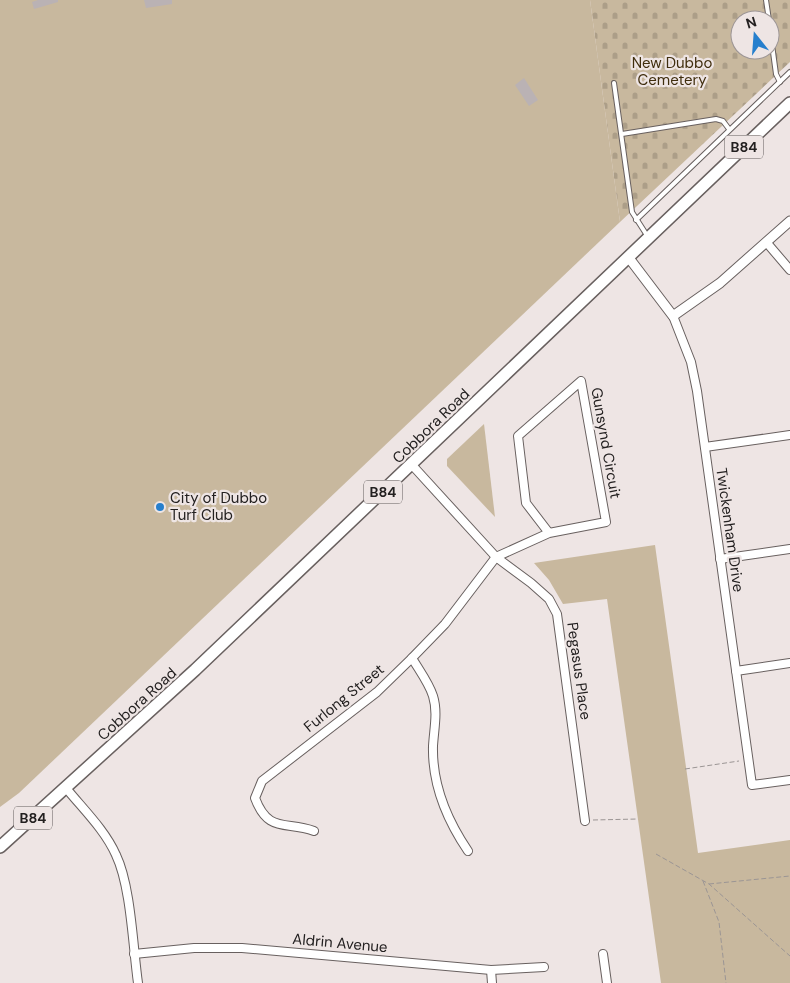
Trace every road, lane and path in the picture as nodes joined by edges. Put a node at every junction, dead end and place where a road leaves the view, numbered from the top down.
1 (774, 60) edge
2 (790, 72) edge
3 (780, 82) junction
4 (614, 83) dead end
5 (790, 103) edge
6 (730, 129) junction
7 (622, 134) junction
8 (636, 220) junction
9 (790, 221) edge
10 (649, 239) junction
11 (767, 243) junction
12 (629, 258) junction
13 (790, 270) edge
14 (673, 316) junction
15 (790, 434) edge
16 (705, 447) junction
17 (412, 465) junction
18 (549, 533) junction
19 (790, 549) edge
20 (496, 557) junction
21 (720, 559) junction
22 (412, 658) junction
23 (790, 663) edge
24 (736, 671) junction
25 (749, 760) junction
26 (685, 769) dead end
27 (790, 780) edge
28 (66, 788) junction
29 (638, 819) dead end
30 (585, 821) joint
31 (314, 832) dead end
32 (0, 847) edge
33 (468, 851) dead end
34 (656, 854) dead end
35 (790, 876) edge
36 (703, 880) junction
37 (709, 884) junction
38 (134, 954) junction
39 (603, 954) dead end
40 (790, 956) edge
41 (544, 967) dead end
42 (491, 970) junction
43 (138, 983) edge
44 (492, 983) edge
45 (607, 983) edge
46 (726, 983) edge

1 - 3 lane
2 - 3 lane
3 - 6 lane
4 - 7 lane
5 - 10 main road, Cobbora Road / B84
6 - 7 lane
6 - 8 lane
7 - 8 lane
8 - 10 lane
9 - 11 street
10 - 12 main road, Cobbora Road / B84
11 - 13 street
11 - 14 street
12 - 14 street, Twickenham Drive
12 - 17 main road, Cobbora Road / B84
14 - 16 street, Twickenham Drive
15 - 16 street
16 - 21 street, Twickenham Drive
17 - 20 street, Pegasus Place
17 - 28 main road, Cobbora Road / B84
18 - 18 street, Gunsynd Circuit
18 - 20 street, Gunsynd Circuit
19 - 21 street
20 - 22 street, Furlong Street
20 - 30 street, Pegasus Place
21 - 24 street, Twickenham Drive
22 - 31 street, Furlong Street
22 - 33 street
23 - 24 street
24 - 25 street, Twickenham Drive
25 - 26 path
25 - 27 street, Twickenham Drive
28 - 32 main road, Cobbora Road / B84
28 - 38 street
29 - 30 path
34 - 36 path
35 - 37 path
36 - 37 path
36 - 46 path
37 - 40 path
38 - 42 street, Aldrin Avenue
38 - 43 street
39 - 45 street
41 - 42 street, Aldrin Avenue
42 - 44 street

